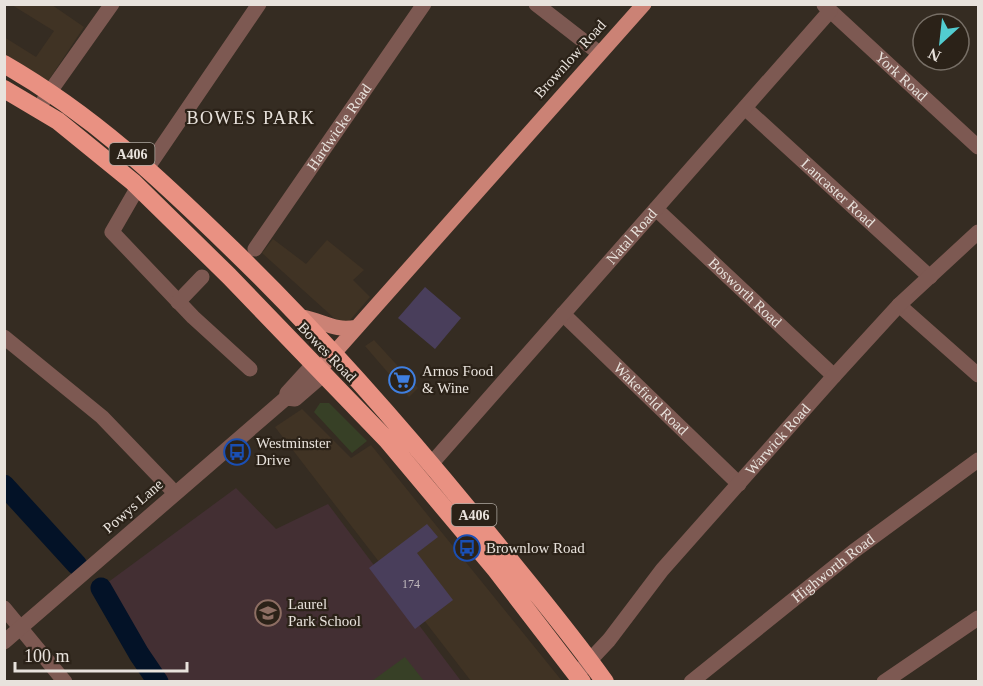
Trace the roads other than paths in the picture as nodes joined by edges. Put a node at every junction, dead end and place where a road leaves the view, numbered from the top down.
1 (112, 4) edge
2 (259, 4) edge
3 (424, 4) edge
4 (536, 4) edge
5 (644, 4) edge
6 (827, 8) edge
7 (599, 53) junction
8 (4, 64) edge
9 (4, 89) edge
10 (51, 91) junction
11 (745, 108) junction
12 (38, 110) junction
13 (978, 147) edge
14 (148, 167) junction
15 (138, 187) junction
16 (656, 209) junction
17 (978, 232) edge
18 (250, 255) junction
19 (930, 277) junction
20 (202, 278) dead end
21 (178, 302) junction
22 (899, 305) junction
23 (563, 314) junction
24 (301, 317) junction
25 (357, 327) junction
26 (4, 337) edge
27 (335, 354) junction
28 (250, 369) dead end
29 (319, 370) junction
30 (978, 375) edge
31 (834, 376) junction
32 (387, 440) junction
33 (978, 460) edge
34 (432, 463) junction
35 (739, 484) junction
36 (176, 493) junction
37 (4, 608) edge
38 (978, 618) edge
39 (22, 627) junction
40 (4, 642) edge
41 (590, 660) junction
42 (580, 678) edge
43 (65, 681) edge
44 (605, 681) edge
45 (692, 681) edge
46 (884, 681) edge

1 - 10 street
2 - 14 street
3 - 18 street, Hardwicke Road
4 - 7 street
5 - 7 main road, Brownlow Road
6 - 11 street, Natal Road
6 - 13 street, York Road
7 - 25 main road, Brownlow Road
8 - 10 highway, A406
9 - 12 highway, Bowes Road / A406
10 - 12 street
10 - 14 highway, A406
11 - 16 street, Natal Road
11 - 19 street, Lancaster Road
12 - 15 highway, Bowes Road / A406
14 - 18 highway, A406
15 - 21 street
15 - 29 highway, Bowes Road / A406
16 - 23 street, Natal Road
16 - 31 street, Bosworth Road
17 - 19 street, Warwick Road
18 - 24 highway, A406
19 - 22 street, Warwick Road
20 - 21 street
21 - 28 street
22 - 30 street
22 - 31 street, Warwick Road
23 - 34 street, Natal Road
23 - 35 street, Wakefield Road
24 - 25 main road
24 - 27 highway, A406
25 - 27 main road, Brownlow Road
26 - 36 street
27 - 29 main road, Powys Lane
27 - 32 main road, A406
27 - 34 highway, Bowes Road / A406
29 - 32 highway, Bowes Road / A406
29 - 36 street, Powys Lane
31 - 35 street, Warwick Road
32 - 42 highway, Bowes Road / A406
33 - 45 street, Highworth Road
34 - 41 highway, Bowes Road / A406
35 - 41 street, Warwick Road
36 - 39 street, Powys Lane
37 - 39 street
38 - 46 street
39 - 40 street, Powys Lane
39 - 43 street
41 - 42 street, Warwick Road
41 - 44 highway, Bowes Road / A406

